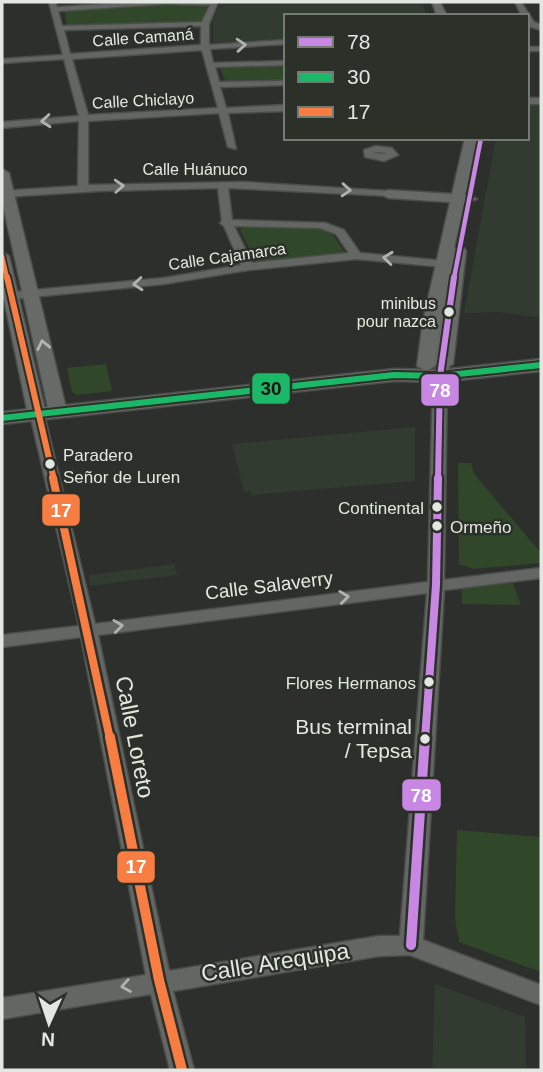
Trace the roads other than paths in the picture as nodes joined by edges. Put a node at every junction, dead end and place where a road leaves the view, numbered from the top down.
1 (214, 3) edge
2 (53, 5) edge
3 (205, 23) junction
4 (60, 28) junction
5 (284, 42) edge
6 (205, 47) junction
7 (66, 57) junction
8 (2, 61) edge
9 (284, 62) edge
10 (212, 65) junction
11 (284, 83) edge
12 (217, 85) junction
13 (284, 108) edge
14 (222, 110) junction
15 (83, 117) junction
16 (2, 125) edge
17 (471, 140) edge
18 (480, 140) edge
19 (233, 147) dead end
20 (2, 173) edge
21 (223, 185) junction
22 (83, 188) junction
23 (3, 194) edge
24 (388, 194) junction
25 (465, 199) junction
26 (225, 223) junction
27 (451, 229) junction
28 (2, 256) edge
29 (356, 256) junction
30 (449, 264) junction
31 (248, 267) junction
32 (31, 293) junction
33 (7, 296) edge
34 (541, 352) edge
35 (541, 365) edge
36 (436, 369) junction
37 (58, 412) junction
38 (37, 414) junction
39 (2, 418) edge
40 (541, 573) edge
41 (436, 585) junction
42 (89, 629) junction
43 (2, 641) edge
44 (411, 944) junction
45 (159, 980) junction
46 (541, 995) edge
47 (2, 1009) edge
48 (182, 1070) edge

1 - 2 street
1 - 3 street
2 - 4 street
3 - 4 street
3 - 6 street
4 - 7 street
6 -> 5 street, Calle Camaná
6 - 7 street, Calle Camaná
6 - 10 street
7 - 8 street, Calle Camaná
7 - 15 street
9 - 10 street
10 - 12 street
11 - 12 street
12 - 14 street
13 - 14 street, Calle Chiclayo
14 - 15 street, Calle Chiclayo
14 - 19 street
15 -> 16 street, Calle Chiclayo
15 - 22 street
17 - 25 street
18 - 25 street
20 - 23 street
22 -> 21 street, Calle Huánuco
21 -> 24 street, Calle Huánuco
21 - 26 street
22 - 23 street, Calle Huánuco
23 - 32 street
24 - 25 street
24 - 27 street
25 - 27 street
25 - 30 street
26 - 29 street
26 - 31 street
27 - 30 street
28 - 33 street
30 -> 29 street, Calle Cajamarca
29 - 31 street, Calle Cajamarca
30 - 36 street
31 -> 32 street, Calle Cajamarca
32 - 33 street, Calle Cajamarca
37 -> 32 street
33 - 38 street
34 - 36 main road
35 - 36 main road
36 - 37 main road
36 - 41 street
37 - 38 main road
38 - 39 main road
38 - 42 street, Calle Loreto
40 - 41 street, Calle Salaverry
42 -> 41 street, Calle Salaverry
41 - 44 street
42 - 43 street, Calle Salaverry
42 - 45 street, Calle Loreto
44 - 45 street, Calle Arequipa
44 - 46 street, Calle Arequipa
45 -> 47 street, Calle Arequipa
45 - 48 street, Calle Loreto

